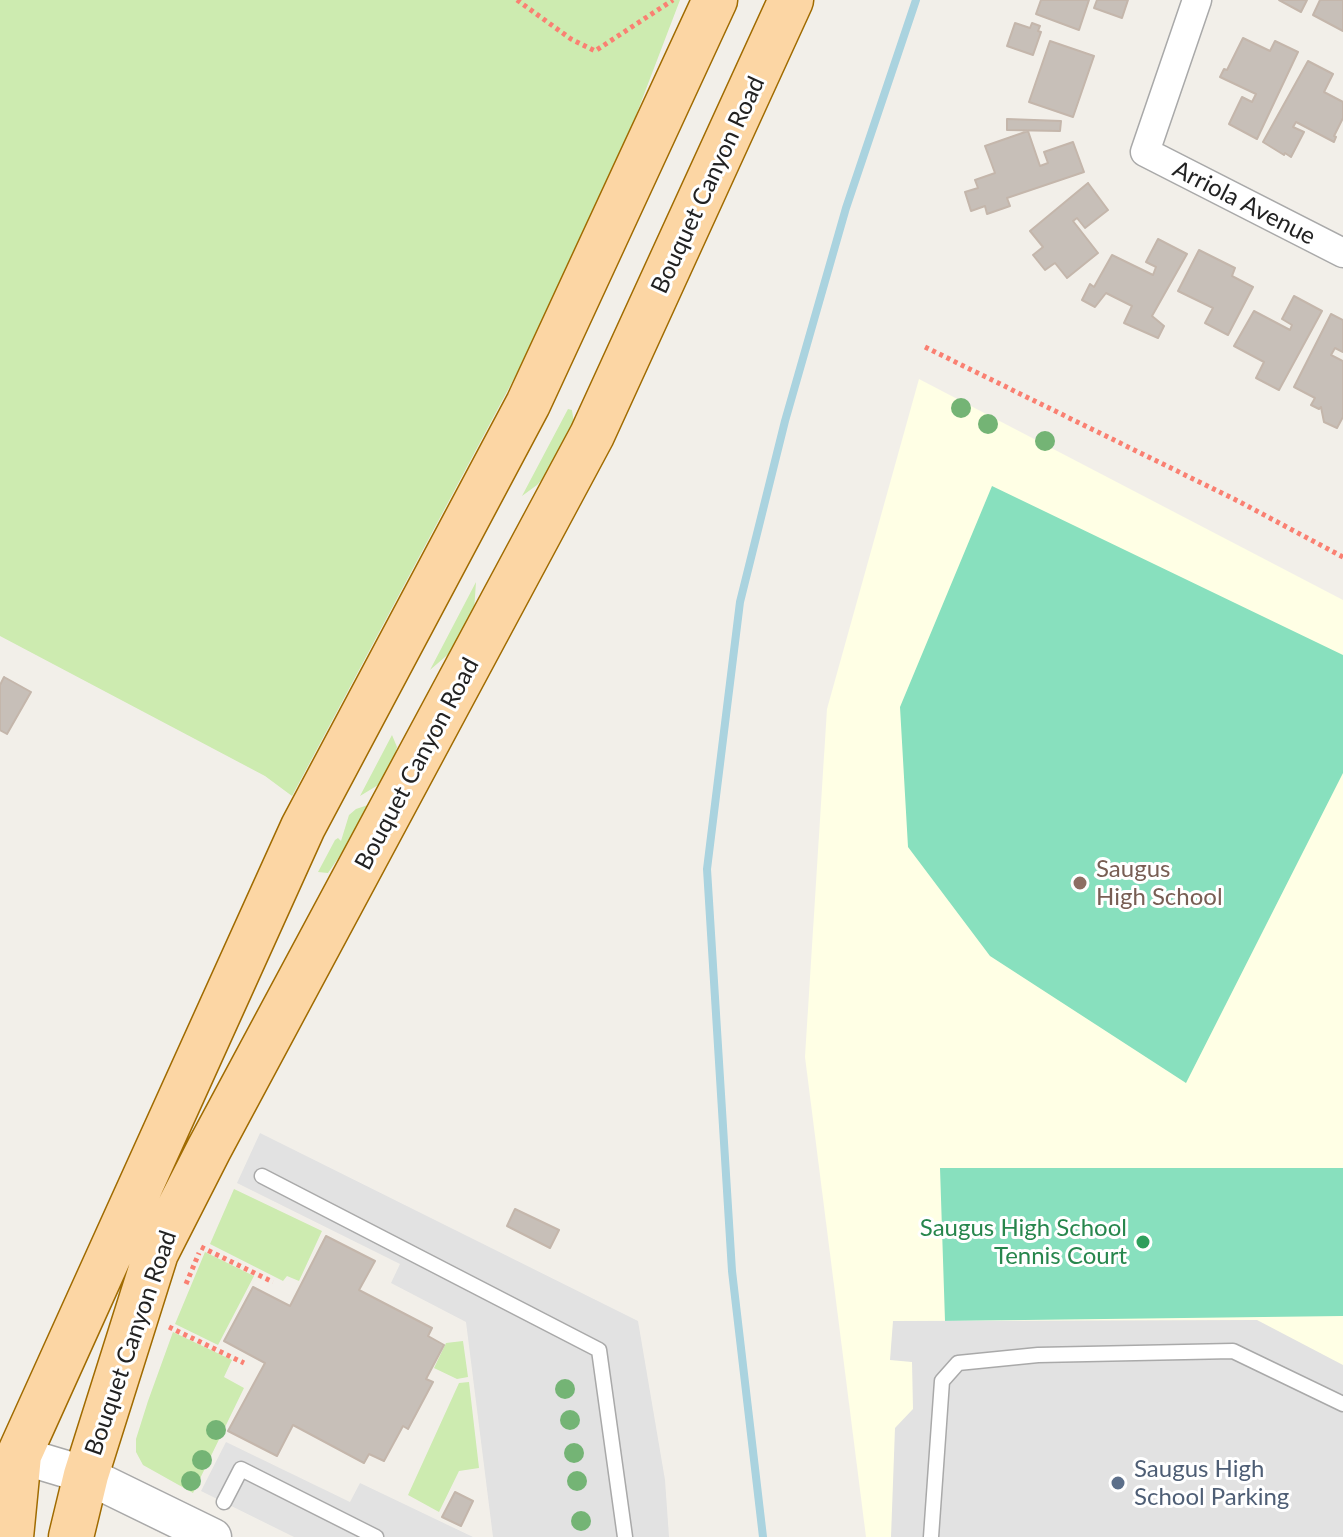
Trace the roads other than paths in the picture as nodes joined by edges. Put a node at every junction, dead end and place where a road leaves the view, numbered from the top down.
1 (715, 0) edge
2 (791, 0) edge
3 (1197, 0) edge
4 (1343, 253) edge
5 (262, 1176) dead end
6 (1343, 1404) edge
7 (19, 1455) junction
8 (86, 1475) junction
9 (224, 1502) dead end
10 (11, 1537) edge
11 (71, 1537) edge
12 (213, 1537) edge
13 (376, 1537) edge
14 (625, 1537) edge
15 (931, 1537) edge

1 - 7 main road, Bouquet Canyon Road
2 - 8 main road, Bouquet Canyon Road
3 - 4 street, Arriola Avenue
5 - 14 lane
6 - 15 lane
7 - 8 street
7 - 10 main road, Bouquet Canyon Road
8 - 11 main road, Bouquet Canyon Road
8 - 12 street
9 - 13 lane

